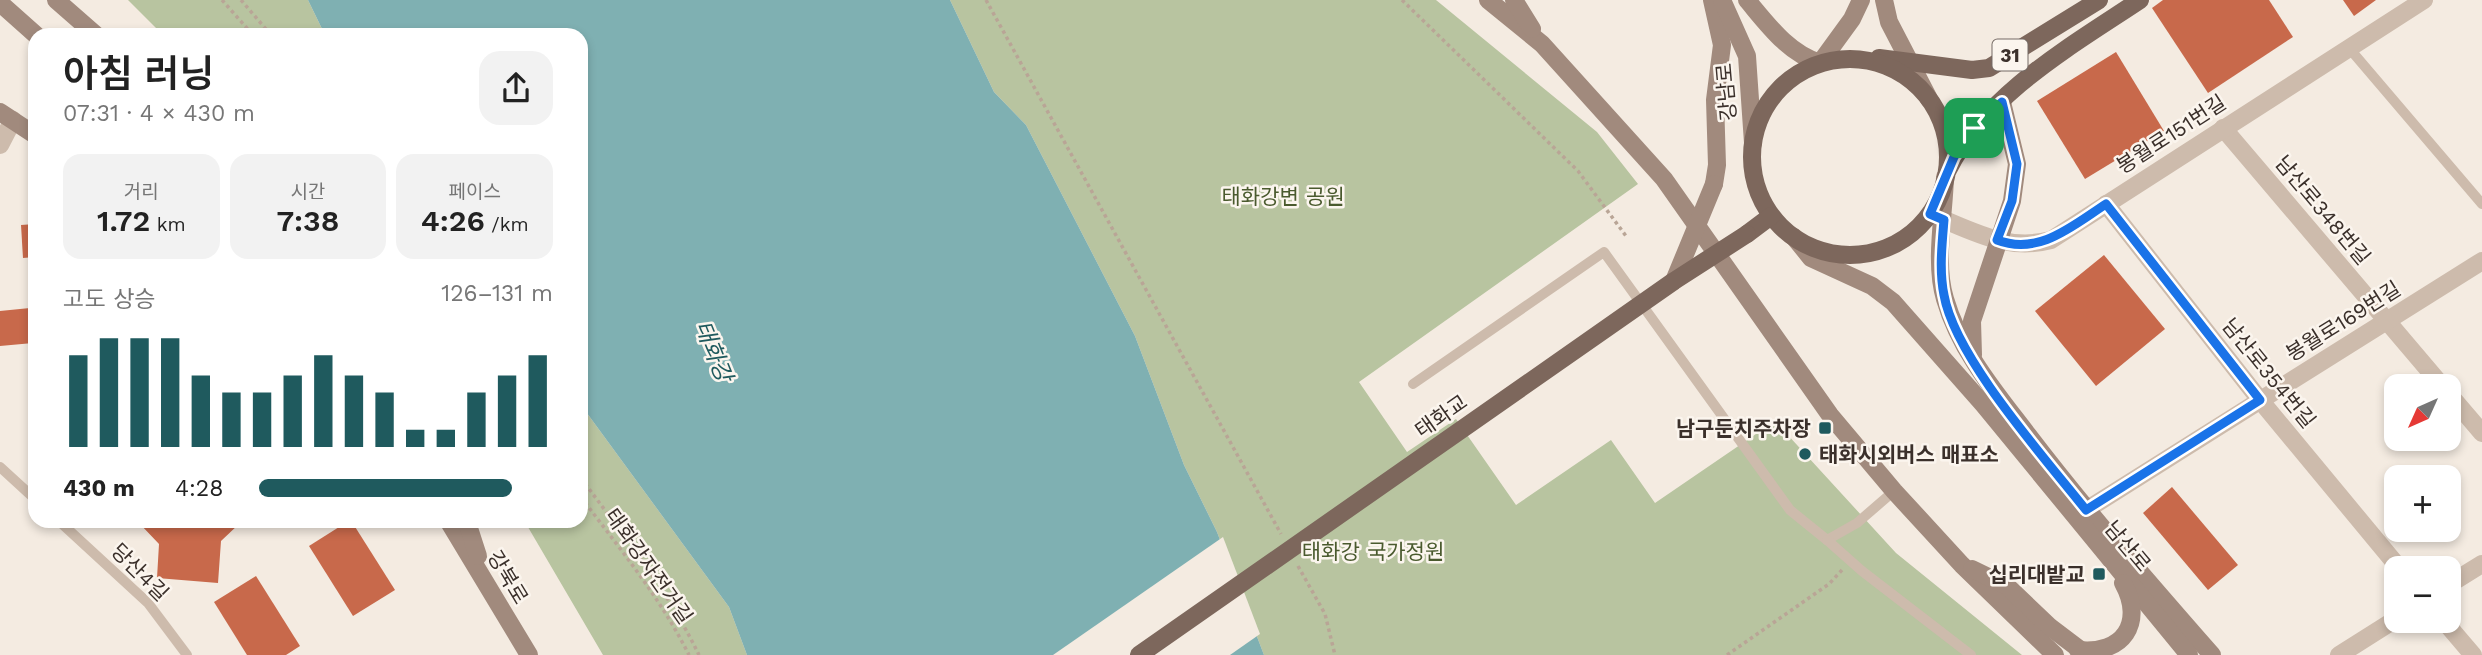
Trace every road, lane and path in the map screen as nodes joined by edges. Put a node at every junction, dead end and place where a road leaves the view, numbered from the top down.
1 (56, 0) edge
2 (222, 0) edge
3 (241, 0) edge
4 (986, 0) edge
5 (1402, 0) edge
6 (1488, 0) edge
7 (1514, 0) edge
8 (1712, 0) edge
9 (1722, 0) edge
10 (1747, 0) edge
11 (1861, 0) edge
12 (1884, 0) edge
13 (2099, 0) edge
14 (2140, 0) edge
15 (2424, 0) edge
16 (0, 3) edge
17 (28, 28) edge
18 (88, 28) edge
19 (247, 28) edge
20 (265, 28) edge
21 (1542, 44) junction
22 (2349, 48) junction
23 (1865, 59) junction
24 (1909, 60) junction
25 (1820, 63) junction
26 (1928, 99) junction
27 (2002, 102) junction
28 (6, 116) edge
29 (2222, 128) junction
30 (28, 130) edge
31 (1753, 142) junction
32 (0, 145) edge
33 (1945, 176) junction
34 (2106, 204) junction
35 (2482, 204) edge
36 (1771, 216) junction
37 (1937, 217) junction
38 (1626, 236) dead end
39 (1794, 237) junction
40 (1997, 240) junction
41 (2482, 261) edge
42 (1674, 281) junction
43 (2387, 321) junction
44 (1973, 359) junction
45 (2432, 374) edge
46 (1413, 384) dead end
47 (2260, 400) junction
48 (2461, 408) edge
49 (2482, 433) edge
50 (1228, 439) dead end
51 (0, 467) edge
52 (588, 488) edge
53 (1894, 491) junction
54 (28, 493) edge
55 (588, 506) edge
56 (2086, 510) junction
57 (67, 528) edge
58 (442, 528) edge
59 (453, 528) edge
60 (469, 528) edge
61 (1827, 540) junction
62 (2108, 556) junction
63 (2389, 556) edge
64 (1850, 561) junction
65 (2482, 564) edge
66 (1962, 565) junction
67 (2461, 577) edge
68 (487, 586) junction
69 (2384, 627) edge
70 (2454, 633) edge
71 (2082, 653) edge
72 (187, 655) edge
73 (530, 655) edge
74 (689, 655) edge
75 (699, 655) edge
76 (1139, 655) edge
77 (1727, 655) edge
78 (1971, 655) edge
79 (2055, 655) edge
80 (2189, 655) edge
81 (2212, 655) edge
82 (2339, 655) edge
83 (2473, 655) edge

1 - 18 main road
2 - 19 path
3 - 20 path
4 - 50 path
5 - 38 path
6 - 21 main road
7 - 21 main road
8 - 42 main road, bridge
9 - 31 main road, 강남로
10 - 25 main road
11 - 25 main road
12 - 24 main road
13 - 24 main road, 31
14 - 27 main road
15 - 22 street, 봉월로151번길
16 - 17 main road
21 - 53 main road
22 - 29 street, 봉월로151번길
22 - 35 lane
23 - 24 main road
23 - 25 main road
23 - 26 main road
24 - 26 main road
25 - 31 main road
26 - 33 main road
27 - 33 main road
27 - 40 main road
28 - 30 main road
28 - 32 street
29 - 34 street, 봉월로151번길
29 - 43 street, 남산로348번길
31 - 36 main road
33 - 37 main road
34 - 40 street, 봉월로151번길
34 - 47 street, 남산로354번길
36 - 39 main road
36 - 42 main road, 태화교, bridge
37 - 39 main road
37 - 40 street, 봉월로151번길
37 - 44 main road, 남산로
39 - 62 main road, 남산로
40 - 44 main road
41 - 43 street, 봉월로169번길
42 - 76 main road, 태화교, bridge
43 - 45 street, 남산로348번길
43 - 47 street, 봉월로169번길
44 - 56 main road, 남산로
46 - 61 lane
47 - 56 street, 봉월로169번길
47 - 63 street, 남산로354번길
48 - 49 street
51 - 54 lane
52 - 75 path
53 - 61 lane
53 - 66 main road
55 - 74 path, 태화강자전거길
56 - 81 main road, 남산로
57 - 72 lane, 당산4길
58 - 68 main road
59 - 68 main road, 강북로
60 - 68 main road
61 - 64 lane
62 - 71 main road
62 - 80 main road, 남산로
64 - 77 path
64 - 78 lane
65 - 67 street
66 - 71 main road
66 - 79 main road
68 - 73 main road, 강북로
69 - 82 street
70 - 83 street

